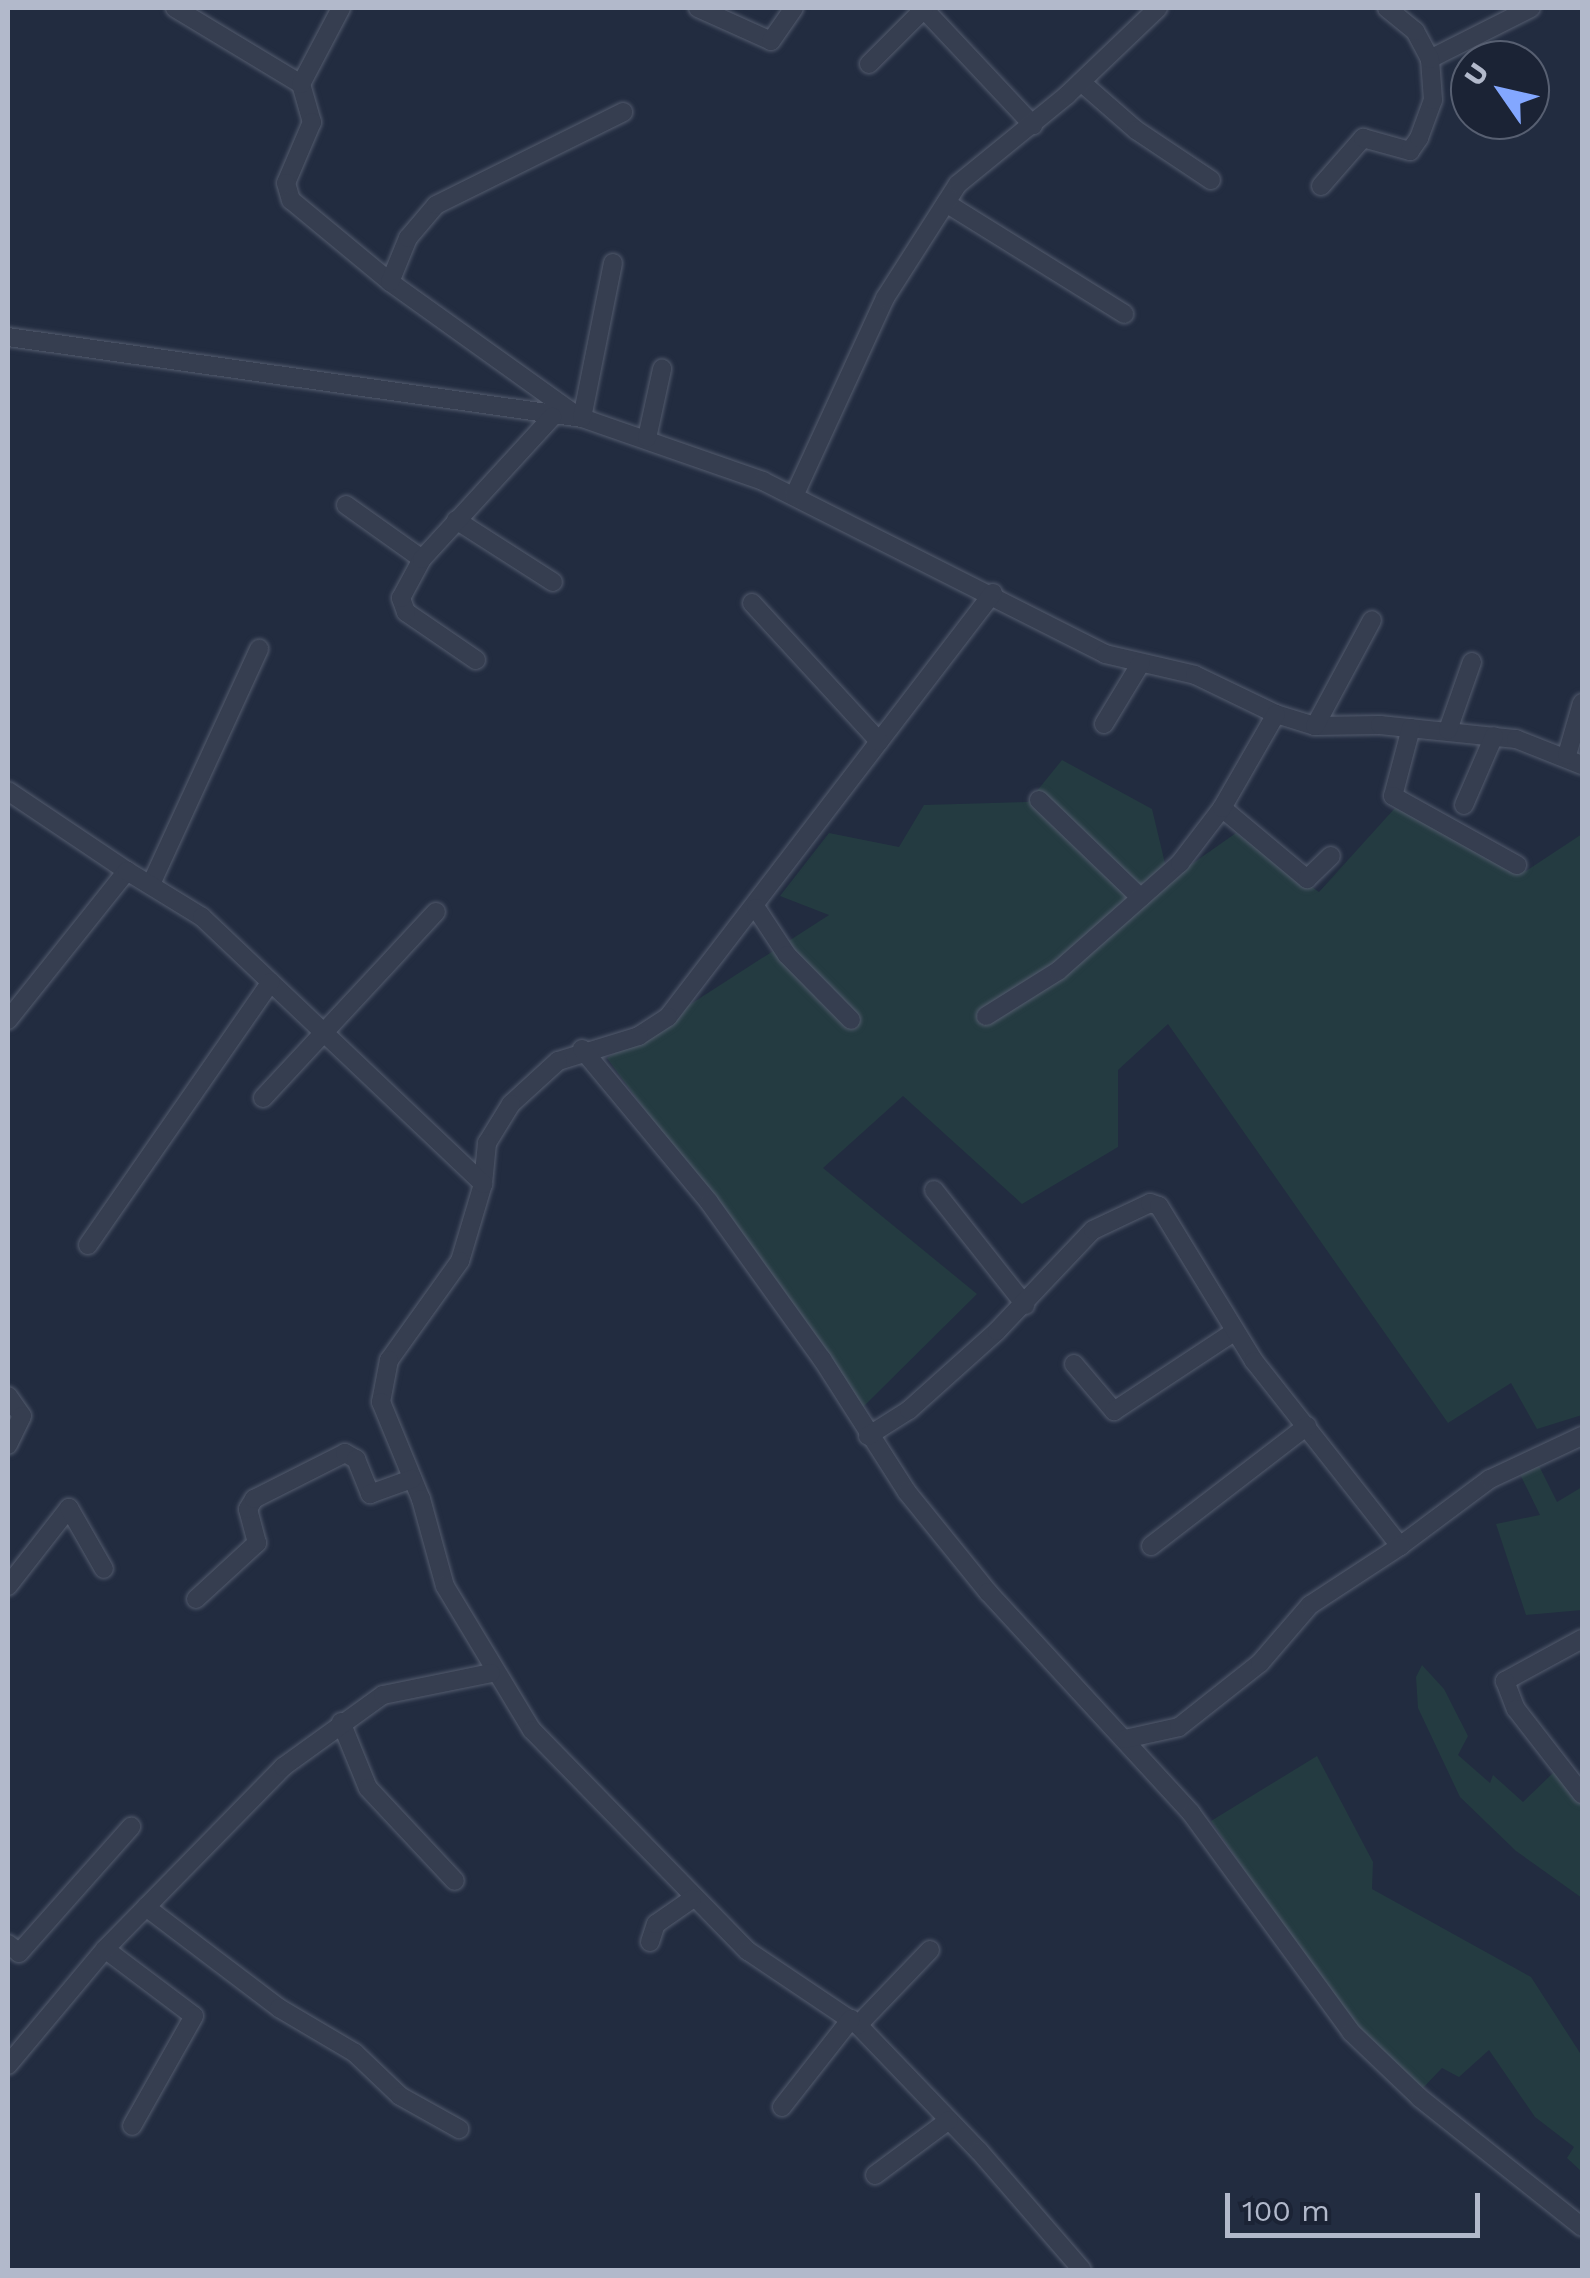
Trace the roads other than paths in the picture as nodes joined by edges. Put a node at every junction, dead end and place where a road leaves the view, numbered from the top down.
1 (175, 8) edge
2 (341, 8) edge
3 (698, 8) edge
4 (794, 8) edge
5 (923, 8) edge
6 (1158, 8) edge
7 (1387, 8) edge
8 (1531, 8) edge
9 (1430, 59) junction
10 (870, 64) dead end
11 (1082, 82) junction
12 (301, 84) junction
13 (623, 112) dead end
14 (1033, 125) junction
15 (1211, 180) dead end
16 (1321, 186) dead end
17 (946, 203) junction
18 (613, 263) dead end
19 (390, 282) junction
20 (1124, 314) dead end
21 (8, 337) edge
22 (662, 370) dead end
23 (552, 417) junction
24 (580, 417) junction
25 (648, 438) junction
26 (794, 496) junction
27 (346, 506) dead end
28 (456, 520) junction
29 (422, 559) junction
30 (553, 582) dead end
31 (993, 593) junction
32 (752, 604) dead end
33 (1372, 620) dead end
34 (259, 648) dead end
35 (476, 660) dead end
36 (1472, 662) dead end
37 (1141, 664) junction
38 (1582, 703) edge
39 (1276, 714) junction
40 (1104, 724) dead end
41 (1315, 726) junction
42 (1411, 728) junction
43 (1448, 730) junction
44 (1494, 736) junction
45 (879, 741) junction
46 (1575, 760) edge
47 (8, 791) edge
48 (1039, 800) dead end
49 (1464, 805) dead end
50 (1222, 808) junction
51 (1331, 856) dead end
52 (1517, 865) dead end
53 (127, 871) junction
54 (151, 884) junction
55 (1141, 898) junction
56 (756, 908) junction
57 (436, 912) dead end
58 (271, 982) junction
59 (986, 1016) dead end
60 (8, 1020) edge
61 (851, 1020) dead end
62 (322, 1032) junction
63 (582, 1049) junction
64 (263, 1098) dead end
65 (483, 1184) junction
66 (934, 1190) dead end
67 (88, 1244) dead end
68 (1025, 1305) junction
69 (1234, 1332) junction
70 (1074, 1364) dead end
71 (8, 1396) edge
72 (1307, 1426) junction
73 (868, 1436) junction
74 (1582, 1436) edge
75 (8, 1445) edge
76 (412, 1479) junction
77 (1151, 1546) dead end
78 (1400, 1546) junction
79 (104, 1569) dead end
80 (8, 1586) edge
81 (196, 1599) dead end
82 (1582, 1639) edge
83 (492, 1673) junction
84 (341, 1722) junction
85 (1125, 1739) junction
86 (1582, 1794) edge
87 (131, 1827) dead end
88 (456, 1881) dead end
89 (692, 1898) junction
90 (146, 1907) junction
91 (650, 1942) dead end
92 (105, 1949) junction
93 (930, 1950) dead end
94 (11, 1955) edge
95 (855, 2022) junction
96 (8, 2065) edge
97 (782, 2107) dead end
98 (949, 2120) junction
99 (132, 2126) dead end
100 (459, 2129) dead end
101 (875, 2175) dead end
102 (1582, 2228) edge
103 (1082, 2270) edge

1 - 12 street
2 - 12 street
3 - 4 street
5 - 10 street
5 - 14 street
6 - 11 street
7 - 9 street
8 - 9 street
9 - 16 street
11 - 14 street
11 - 15 street
12 - 19 street
13 - 19 street
14 - 17 street
17 - 20 street
17 - 26 street
18 - 24 street
19 - 24 street
21 - 23 street
22 - 25 street
23 - 24 street
23 - 28 street
24 - 25 street
25 - 26 street
26 - 31 street
27 - 29 street
28 - 29 street
28 - 30 street
29 - 35 street
31 - 37 street
31 - 45 street
32 - 45 street
33 - 41 street
34 - 54 street
36 - 43 street
37 - 39 street
37 - 40 street
38 - 46 street
39 - 41 street
39 - 50 street
41 - 42 street
42 - 43 street
42 - 52 street
43 - 44 street
44 - 46 street
44 - 49 street
45 - 56 street
47 - 53 street
48 - 55 street
50 - 51 street
50 - 55 street
53 - 54 street
53 - 60 street
54 - 58 street
55 - 59 street
56 - 61 street
56 - 63 street
57 - 62 street
58 - 62 street
58 - 67 street
62 - 64 street
62 - 65 street
63 - 65 street
63 - 73 street
65 - 76 street
66 - 68 street
68 - 69 street
68 - 73 street
69 - 70 street
69 - 72 street
71 - 75 street
72 - 77 street
72 - 78 street
73 - 85 street
74 - 78 street
76 - 81 street
76 - 83 street
78 - 85 street
79 - 80 street
82 - 86 street
83 - 84 street
83 - 89 street
84 - 88 street
84 - 90 street
85 - 102 street
87 - 94 street
89 - 91 street
89 - 95 street
90 - 92 street
90 - 100 street
92 - 96 street
92 - 99 street
93 - 95 street
95 - 97 street
95 - 98 street
98 - 101 street
98 - 103 street

